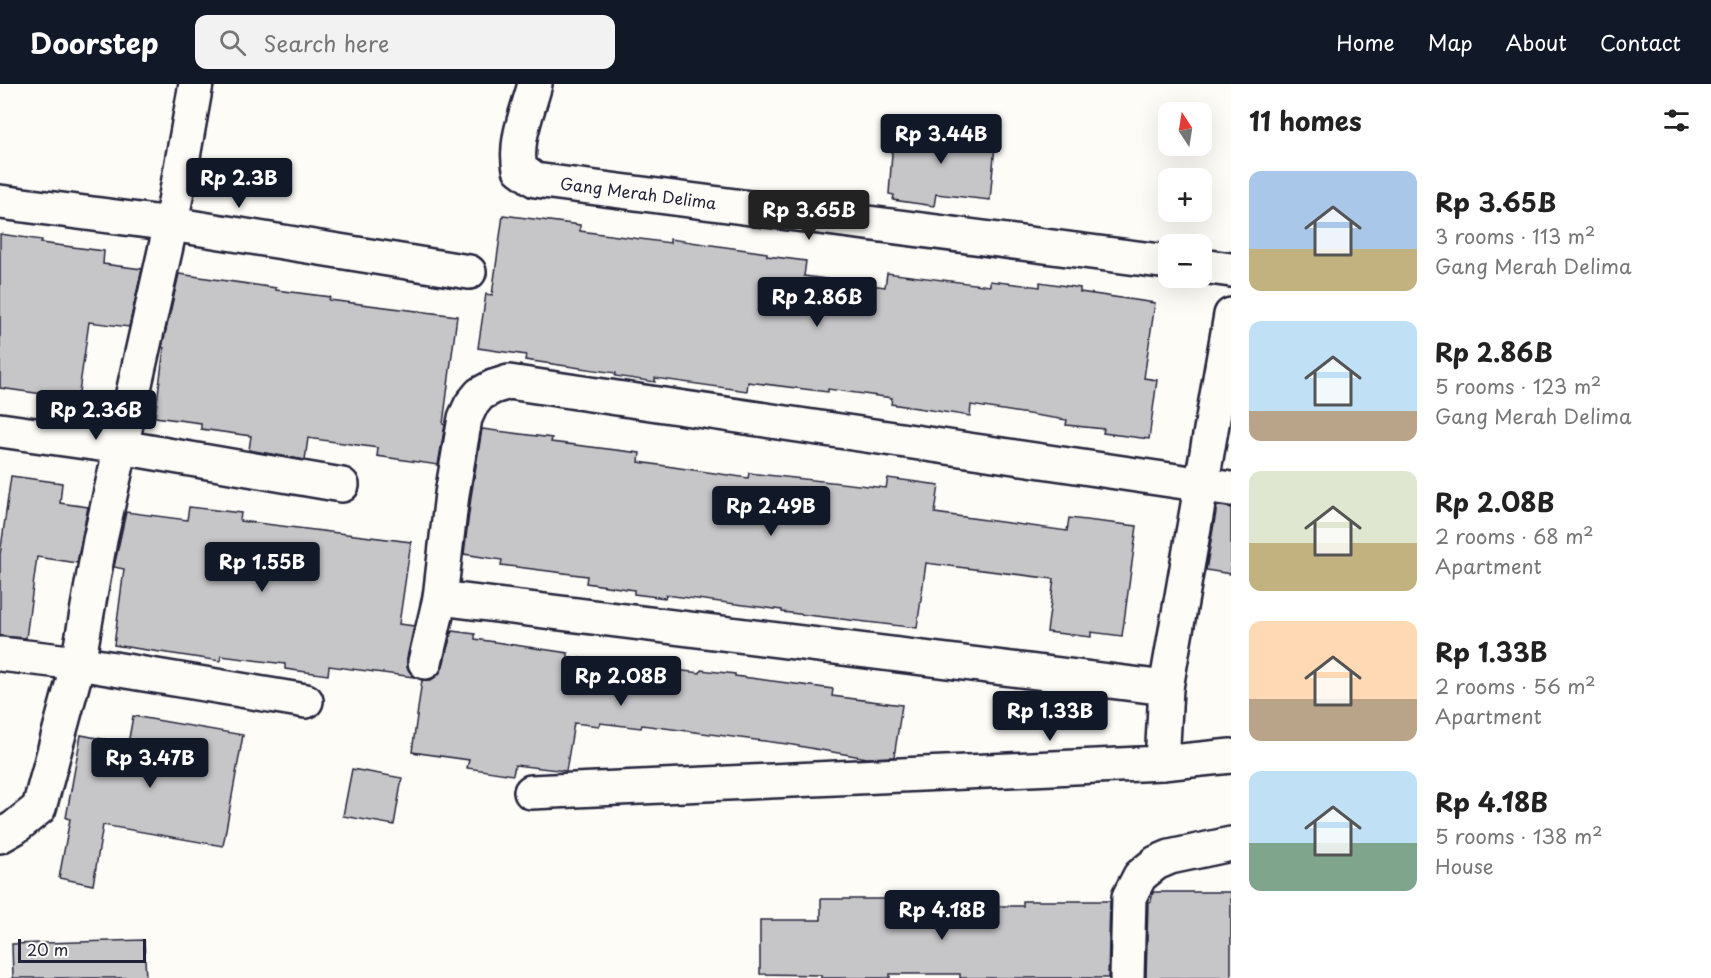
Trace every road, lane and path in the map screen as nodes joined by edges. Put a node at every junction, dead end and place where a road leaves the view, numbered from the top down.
1 (196, 84) edge
2 (535, 84) edge
3 (0, 202) edge
4 (171, 224) junction
5 (1158, 261) edge
6 (1212, 267) edge
7 (1231, 270) edge
8 (469, 272) dead end
9 (1231, 315) edge
10 (0, 430) edge
11 (121, 447) junction
12 (342, 485) dead end
13 (1216, 488) edge
14 (440, 598) junction
15 (0, 654) edge
16 (425, 662) dead end
17 (78, 663) junction
18 (1166, 688) junction
19 (306, 701) dead end
20 (1231, 756) edge
21 (1162, 763) junction
22 (531, 792) dead end
23 (0, 836) edge
24 (1231, 844) edge
25 (1127, 978) edge

1 - 4 street
2 - 5 street, Gang Merah Delima
3 - 4 street
4 - 8 street
4 - 11 street
6 - 7 street
9 - 13 street
10 - 11 street
11 - 12 street
11 - 17 street
13 - 14 street
13 - 18 street
14 - 16 street
14 - 18 street
15 - 17 street
17 - 19 street
17 - 23 street
18 - 21 street
20 - 21 street
21 - 22 street
24 - 25 street

